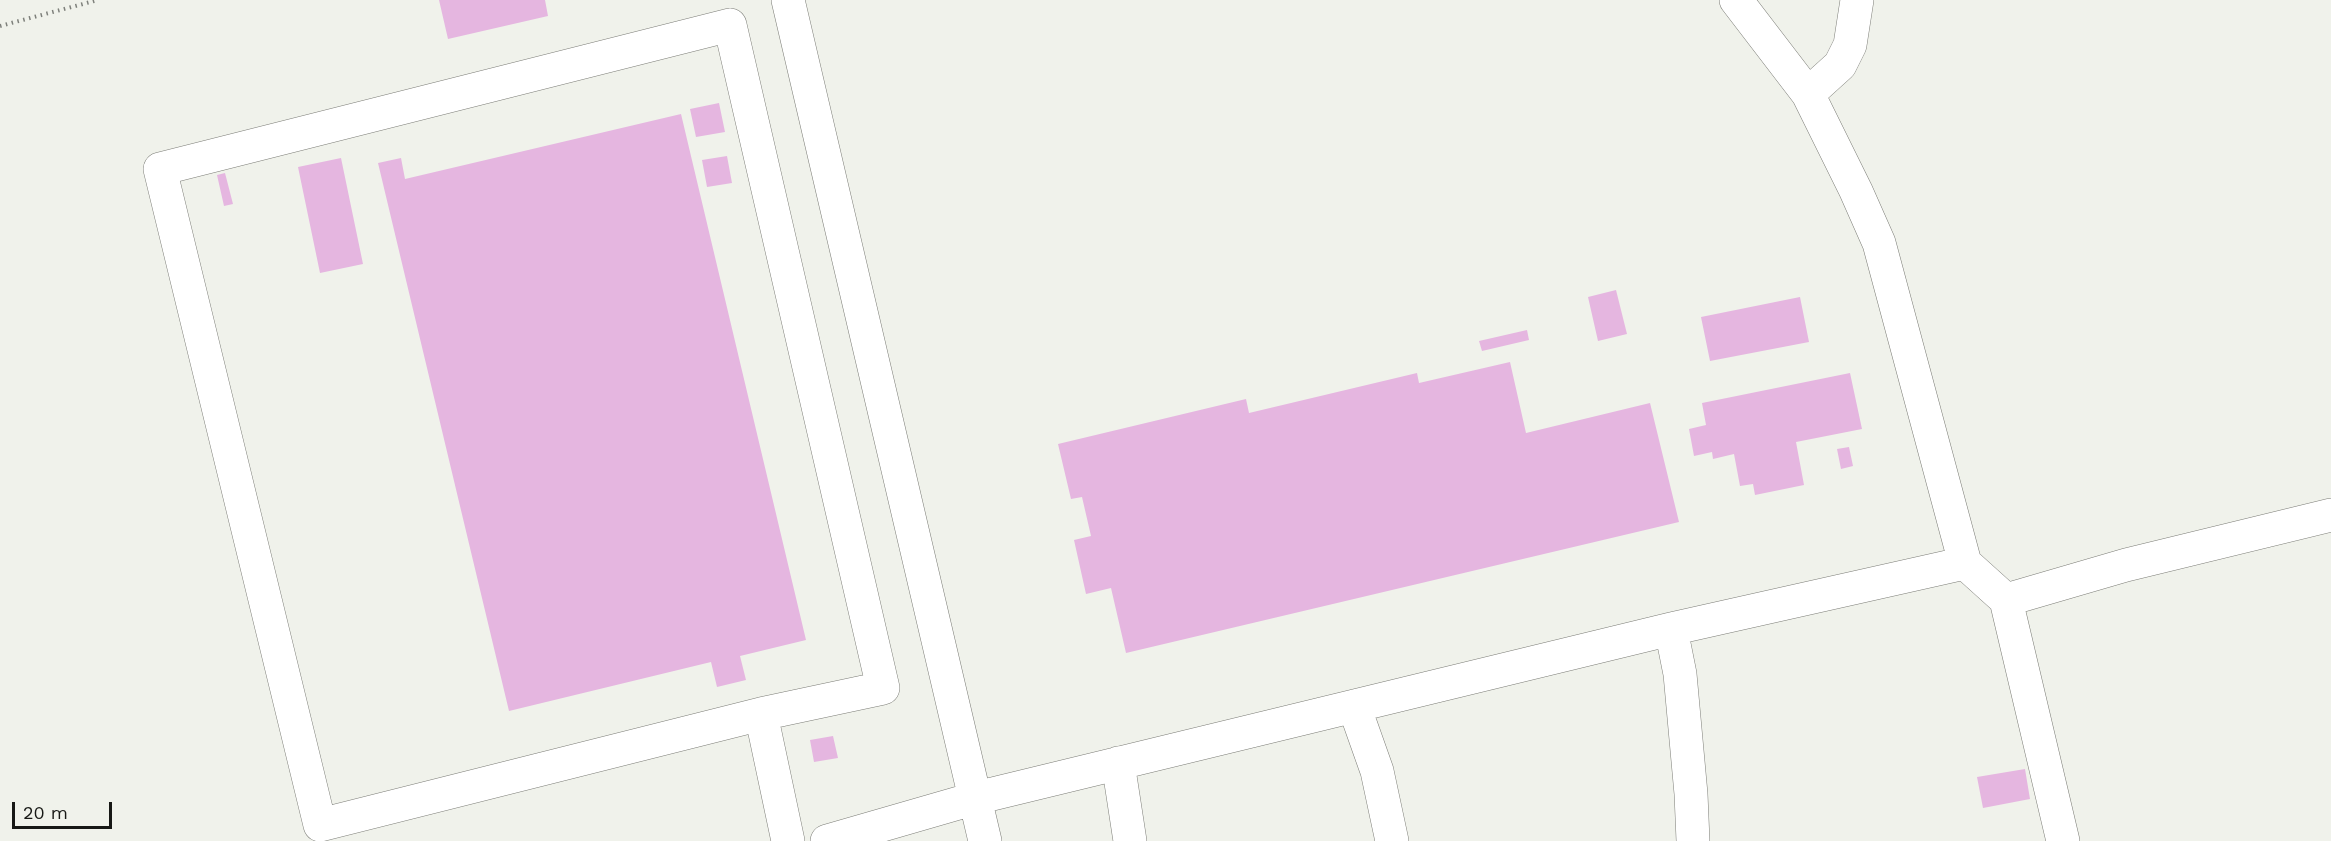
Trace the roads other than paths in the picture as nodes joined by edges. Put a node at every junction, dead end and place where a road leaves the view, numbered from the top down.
1 (788, 0) edge
2 (1736, 0) edge
3 (1857, 0) edge
4 (1808, 94) junction
5 (2331, 515) edge
6 (1965, 563) junction
7 (2006, 600) junction
8 (1671, 629) junction
9 (1354, 706) junction
10 (761, 714) junction
11 (1118, 764) junction
12 (976, 798) junction
13 (788, 841) edge
14 (827, 841) edge
15 (985, 841) edge
16 (1130, 841) edge
17 (1392, 841) edge
18 (1693, 841) edge
19 (2063, 841) edge

1 - 12 street
2 - 4 street
3 - 4 street
4 - 6 street
5 - 7 street
6 - 7 street
6 - 8 street
7 - 19 street
8 - 9 street
8 - 18 street
9 - 11 street
9 - 17 street
10 - 10 street
10 - 13 street
11 - 12 street
11 - 16 street
12 - 14 street
12 - 15 street

